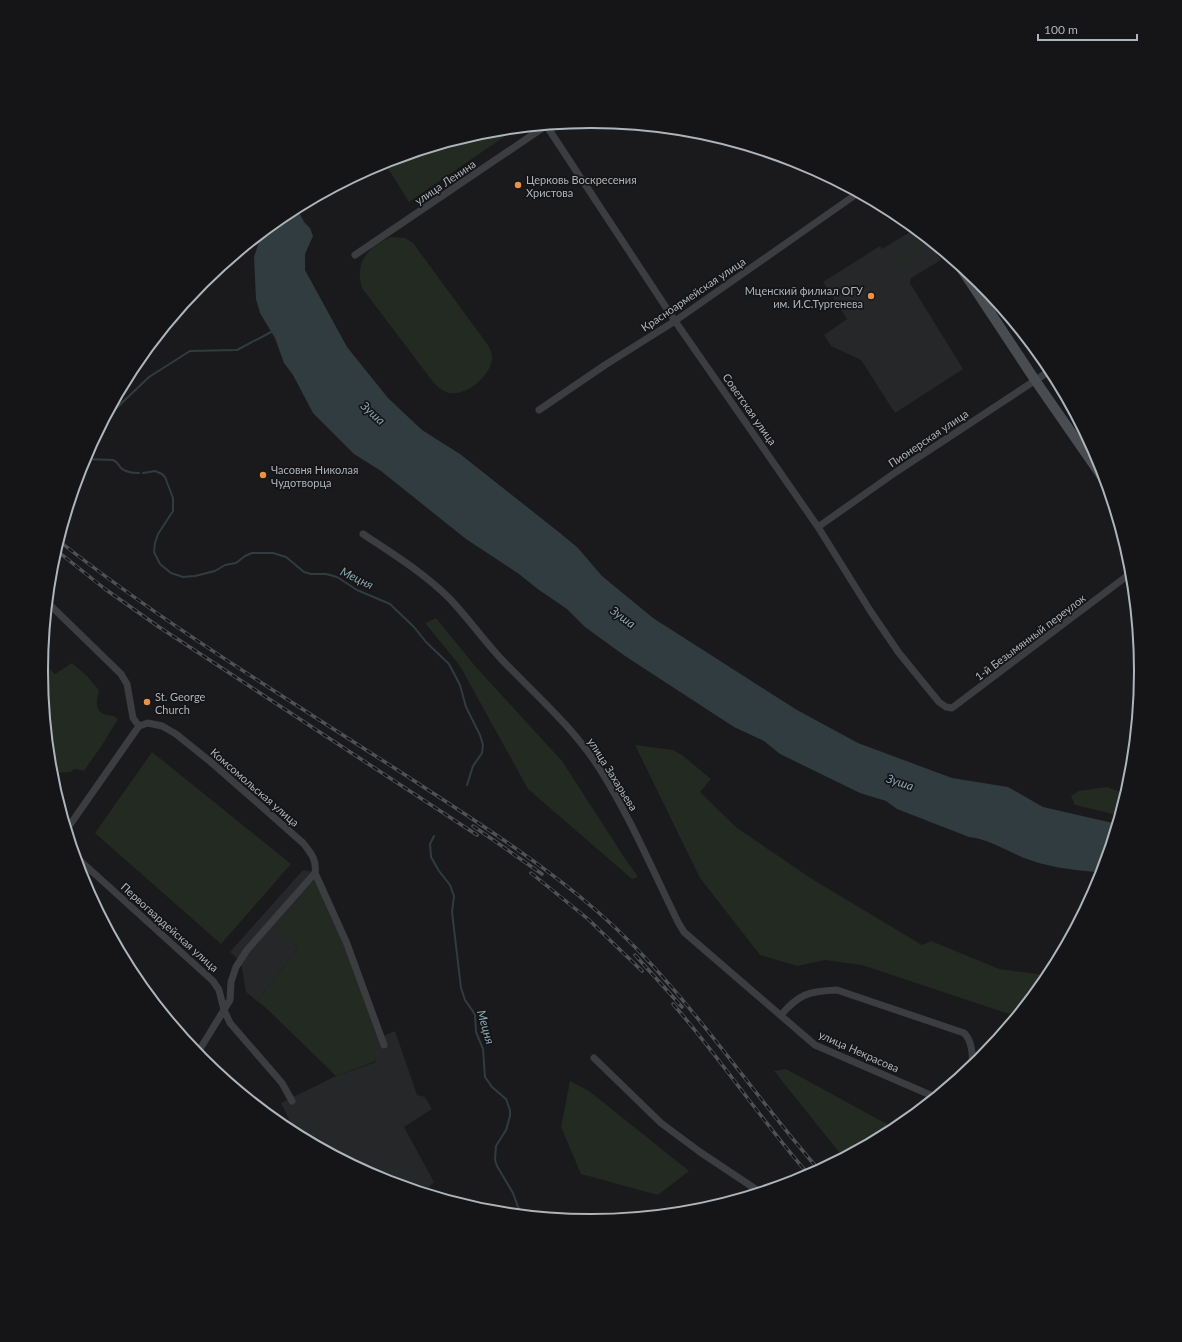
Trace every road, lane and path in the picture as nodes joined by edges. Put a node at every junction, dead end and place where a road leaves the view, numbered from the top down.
1 (548, 130) edge
2 (539, 131) edge
3 (853, 196) edge
4 (355, 255) dead end
5 (972, 284) edge
6 (676, 321) junction
7 (1045, 374) edge
8 (1036, 380) junction
9 (539, 410) dead end
10 (1093, 464) edge
11 (818, 527) junction
12 (363, 534) dead end
13 (1126, 577) edge
14 (52, 607) edge
15 (939, 702) joint
16 (139, 726) junction
17 (71, 825) edge
18 (83, 864) edge
19 (315, 873) junction
20 (224, 1010) junction
21 (781, 1016) junction
22 (384, 1045) dead end
23 (201, 1048) edge
24 (594, 1058) dead end
25 (972, 1058) edge
26 (930, 1095) edge
27 (292, 1101) dead end
28 (755, 1188) edge

1 - 6 street, Советская улица
2 - 4 street, улица Ленина
3 - 6 street, Красноармейская улица
5 - 8 main road
6 - 9 street, Красноармейская улица
6 - 11 street, Советская улица
7 - 8 street, Пионерская улица
8 - 10 main road
8 - 11 street, Пионерская улица
11 - 15 street, Советская улица
12 - 21 street, улица Захарьева
13 - 15 street, 1-й Безымянный переулок
14 - 16 street
16 - 17 street
16 - 19 street, Комсомольская улица
18 - 20 street, Первогвардейская улица
19 - 20 street
19 - 22 street, Комсомольская улица
20 - 23 street
20 - 27 street, Первогвардейская улица
21 - 25 street
21 - 26 street, улица Некрасова
24 - 28 street

